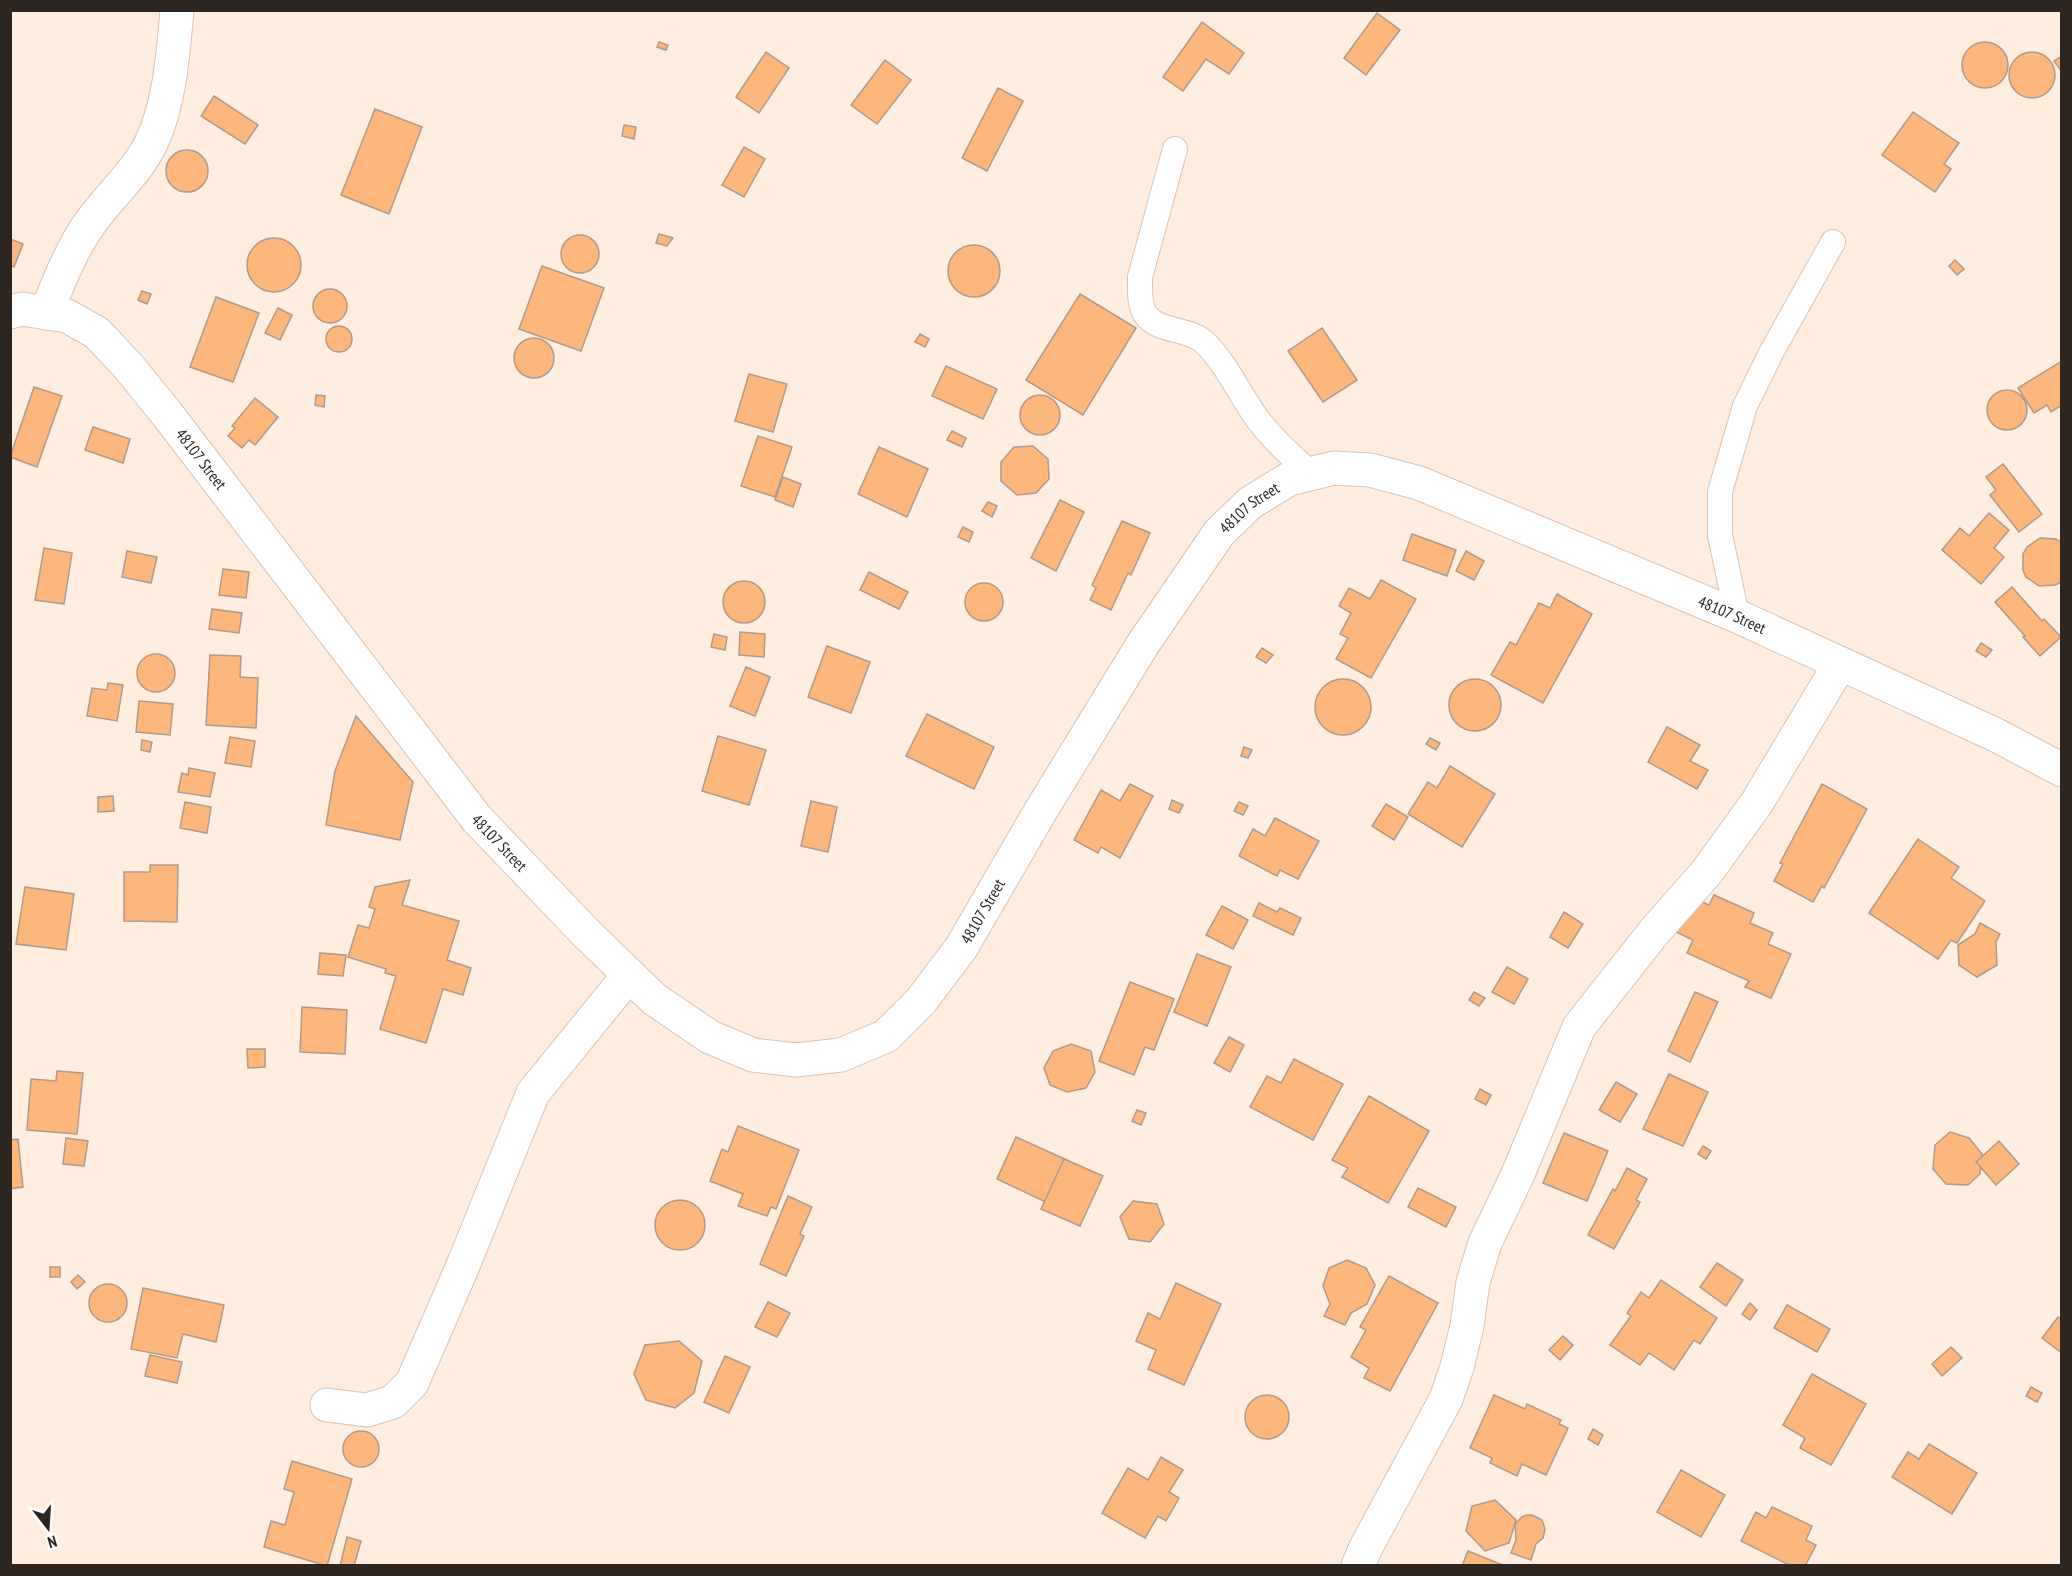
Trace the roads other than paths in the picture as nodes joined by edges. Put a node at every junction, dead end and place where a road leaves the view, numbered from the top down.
1 (177, 10) edge
2 (1175, 149) dead end
3 (1833, 242) dead end
4 (10, 312) edge
5 (46, 313) junction
6 (1311, 473) junction
7 (1737, 616) junction
8 (1840, 664) junction
9 (2061, 770) edge
10 (628, 975) junction
11 (327, 1405) dead end
12 (1358, 1566) edge

1 - 5 street
2 - 6 lane
3 - 7 lane
4 - 5 street, 48107 Street
5 - 10 street, 48107 Street
6 - 7 street, 48107 Street
6 - 10 street, 48107 Street
7 - 8 street, 48107 Street
8 - 9 street, 48107 Street
8 - 12 street
10 - 11 street

